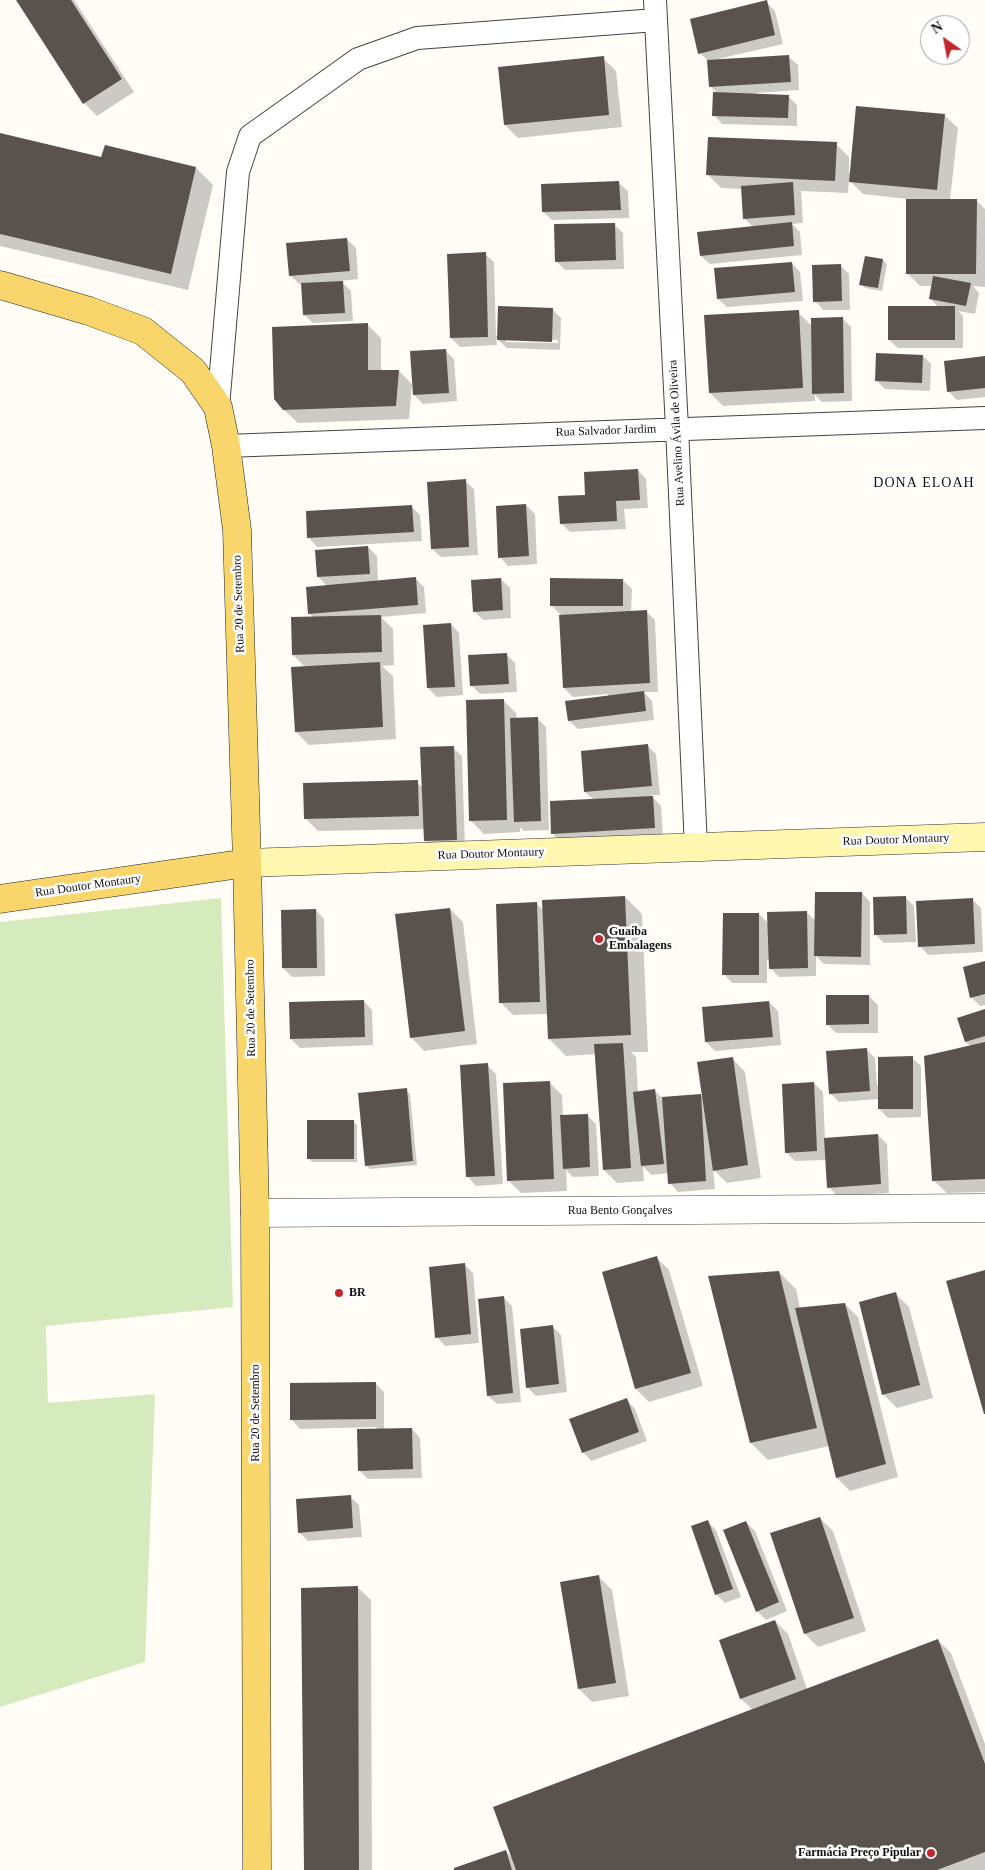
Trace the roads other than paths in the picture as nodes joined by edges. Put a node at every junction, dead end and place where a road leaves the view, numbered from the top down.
1 (655, 10) edge
2 (0, 285) edge
3 (218, 406) junction
4 (985, 418) edge
5 (677, 428) junction
6 (226, 446) junction
7 (985, 837) edge
8 (696, 847) junction
9 (248, 863) junction
10 (0, 899) edge
11 (985, 1208) edge
12 (255, 1213) junction
13 (257, 1870) edge

1 - 3 street
1 - 5 street, Rua Avelino Ávila de Oliveira
2 - 3 main road, Rua 20 de Setembro
3 - 6 main road, Rua 20 de Setembro
4 - 5 street, Rua Salvador Jardim
5 - 6 street, Rua Salvador Jardim
5 - 8 street, Rua Avelino Ávila de Oliveira
6 - 9 main road, Rua 20 de Setembro
7 - 8 main road, Rua Doutor Montaury
8 - 9 main road, Rua Doutor Montaury
9 - 10 main road, Rua Doutor Montaury
9 - 12 main road, Rua 20 de Setembro
11 - 12 street, Rua Bento Gonçalves
12 - 13 main road, Rua 20 de Setembro

